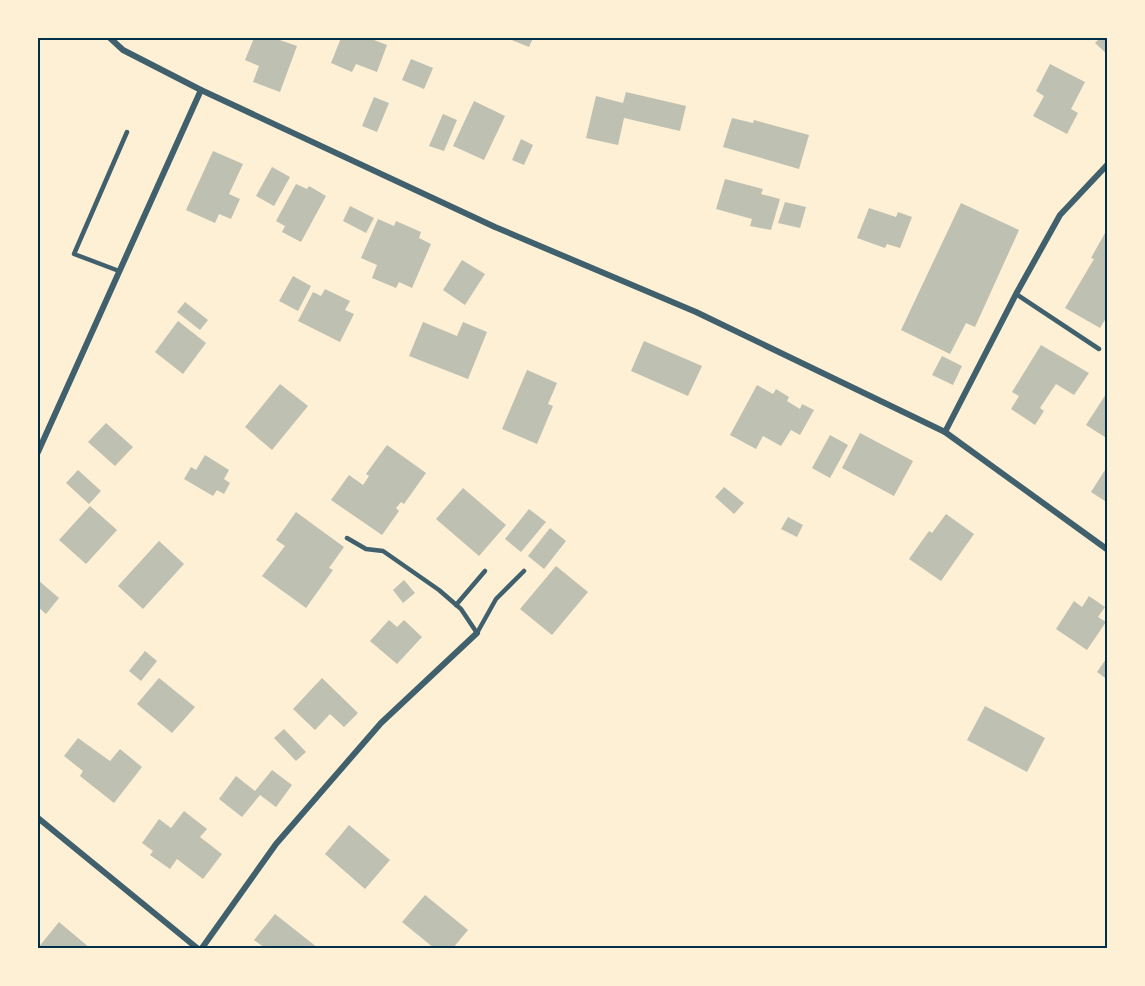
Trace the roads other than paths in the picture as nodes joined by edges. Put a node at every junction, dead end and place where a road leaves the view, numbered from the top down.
1 (110, 38) edge
2 (201, 90) junction
3 (127, 132) dead end
4 (1107, 164) edge
5 (118, 272) junction
6 (1016, 294) junction
7 (1099, 349) dead end
8 (945, 432) junction
9 (38, 452) edge
10 (347, 538) dead end
11 (1107, 550) edge
12 (485, 571) dead end
13 (524, 571) dead end
14 (456, 605) junction
15 (477, 633) junction
16 (38, 818) edge
17 (197, 948) edge
18 (202, 948) edge

1 - 2 street
2 - 5 street
2 - 8 street
3 - 5 lane
4 - 6 street
5 - 9 street
6 - 7 lane
6 - 8 street
8 - 11 street
10 - 14 lane
12 - 14 lane
13 - 15 lane
14 - 15 lane
15 - 18 street
16 - 17 street

